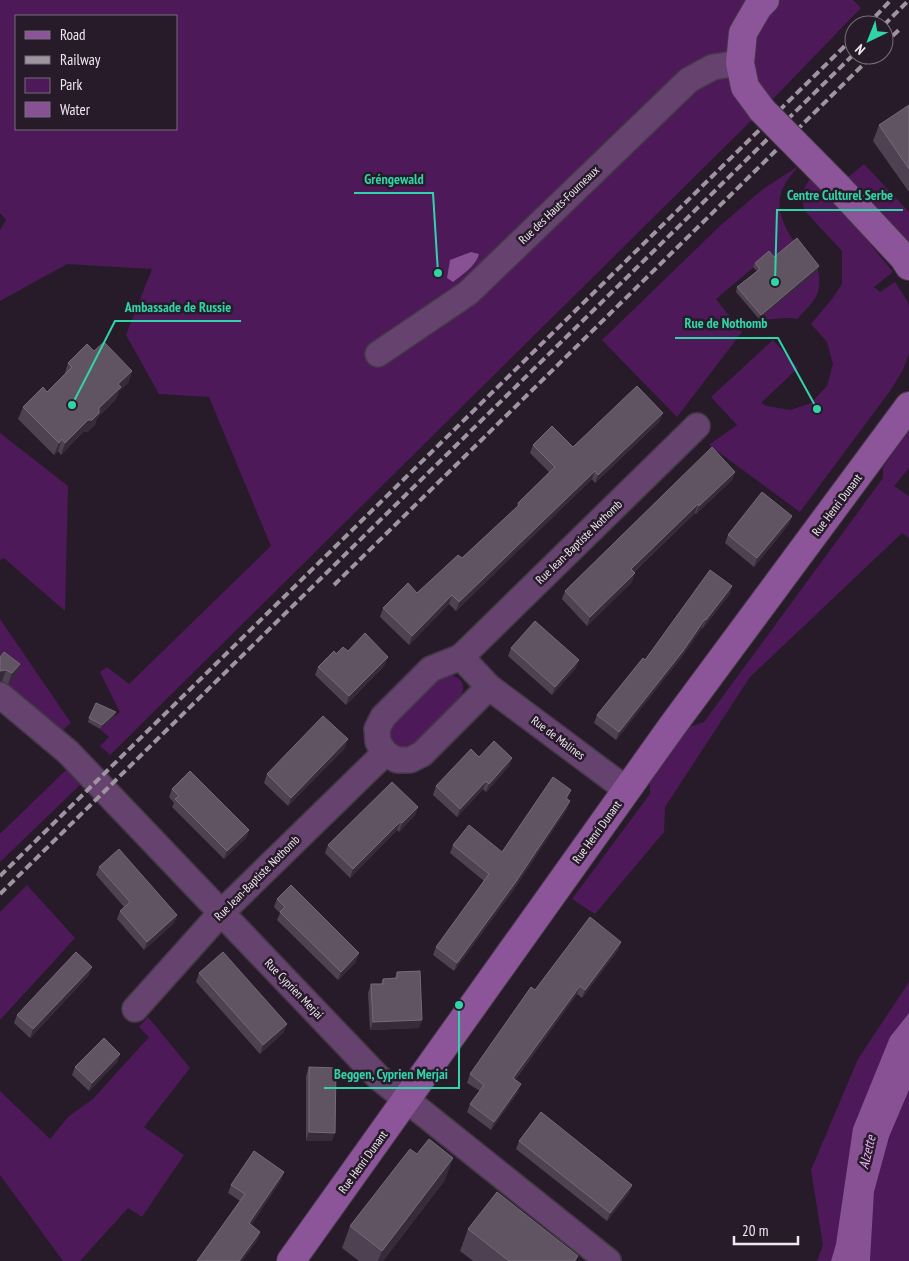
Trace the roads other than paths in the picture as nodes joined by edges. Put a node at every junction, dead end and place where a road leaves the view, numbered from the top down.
1 (766, 0) edge
2 (740, 63) junction
3 (909, 266) edge
4 (378, 354) dead end
5 (909, 406) edge
6 (696, 426) dead end
7 (461, 657) junction
8 (489, 687) junction
9 (0, 695) edge
10 (385, 753) junction
11 (627, 790) junction
12 (221, 913) junction
13 (135, 1009) dead end
14 (406, 1101) junction
15 (291, 1261) edge
16 (608, 1261) edge

1 - 2 main road
2 - 3 main road, bridge
2 - 4 street, Rue des Hauts-Fourneaux
5 - 11 main road, Rue Henri Dunant
6 - 7 street, Rue Jean-Baptiste Nothomb
7 - 8 street
7 - 10 street, Rue Jean-Baptiste Nothomb
8 - 10 street
8 - 11 street, Rue de Malines
9 - 12 street, Rue Cyprien Merjai
10 - 12 street, Rue Jean-Baptiste Nothomb
11 - 14 main road, Rue Henri Dunant
12 - 13 street, Rue Jean-Baptiste Nothomb
12 - 14 street, Rue Cyprien Merjai
14 - 15 main road, Rue Henri Dunant
14 - 16 street, Rue Cyprien Merjai

